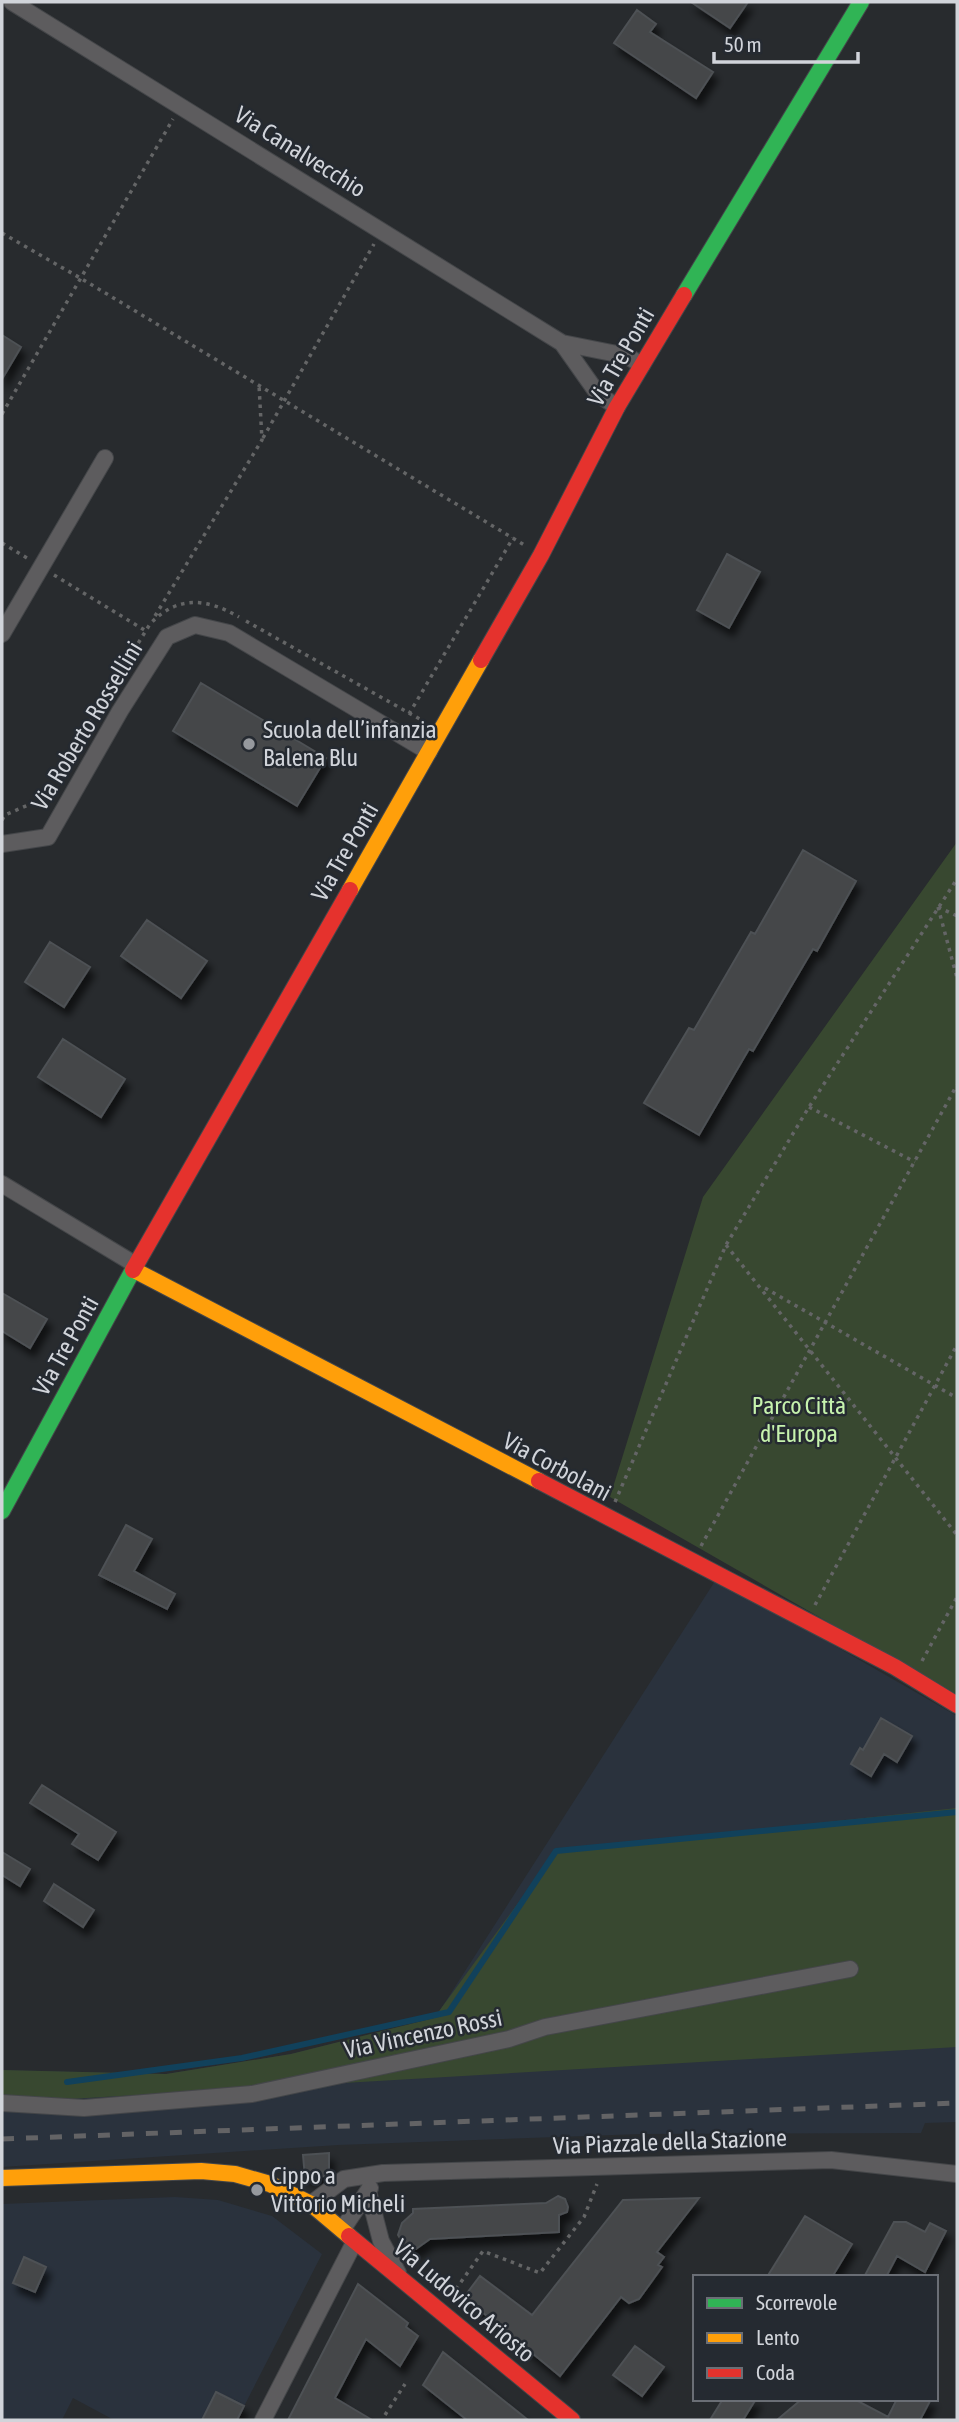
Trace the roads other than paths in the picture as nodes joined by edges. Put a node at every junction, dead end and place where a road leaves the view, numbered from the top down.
1 (12, 2) edge
2 (861, 2) edge
3 (562, 343) junction
4 (642, 365) junction
5 (617, 408) junction
6 (105, 457) dead end
7 (2, 634) edge
8 (429, 751) junction
9 (2, 844) edge
10 (2, 1184) edge
11 (135, 1267) junction
12 (2, 1511) edge
13 (957, 1705) edge
14 (850, 1969) dead end
15 (2, 2103) edge
16 (383, 2174) junction
17 (957, 2174) edge
18 (2, 2178) edge
19 (368, 2191) junction
20 (310, 2204) junction
21 (342, 2230) junction
22 (355, 2241) junction
23 (400, 2279) junction
24 (263, 2420) edge
25 (572, 2420) edge

1 - 3 street, Via Canalvecchio
2 - 4 street, Via Tre Ponti
3 - 4 street, Via Canalvecchio
3 - 5 street, Via Canalvecchio
4 - 5 street, Via Tre Ponti
5 - 8 street, Via Tre Ponti
6 - 7 street
8 - 9 street, Via Roberto Rossellini
8 - 11 street, Via Tre Ponti
10 - 11 street
11 - 12 street, Via Tre Ponti
11 - 13 street, Via Corbolani
14 - 15 street, Via Vincenzo Rossi
16 - 17 street, Via Piazzale della Stazione
16 - 19 street
16 - 20 street, Via Piazzale della Stazione
18 - 20 street, Via Ludovico Ariosto
19 - 21 street
19 - 23 street
20 - 21 street, Via Ludovico Ariosto
21 - 22 street, Via Ludovico Ariosto
22 - 23 street, Via Ludovico Ariosto
22 - 24 street
23 - 25 street, Via Ludovico Ariosto

